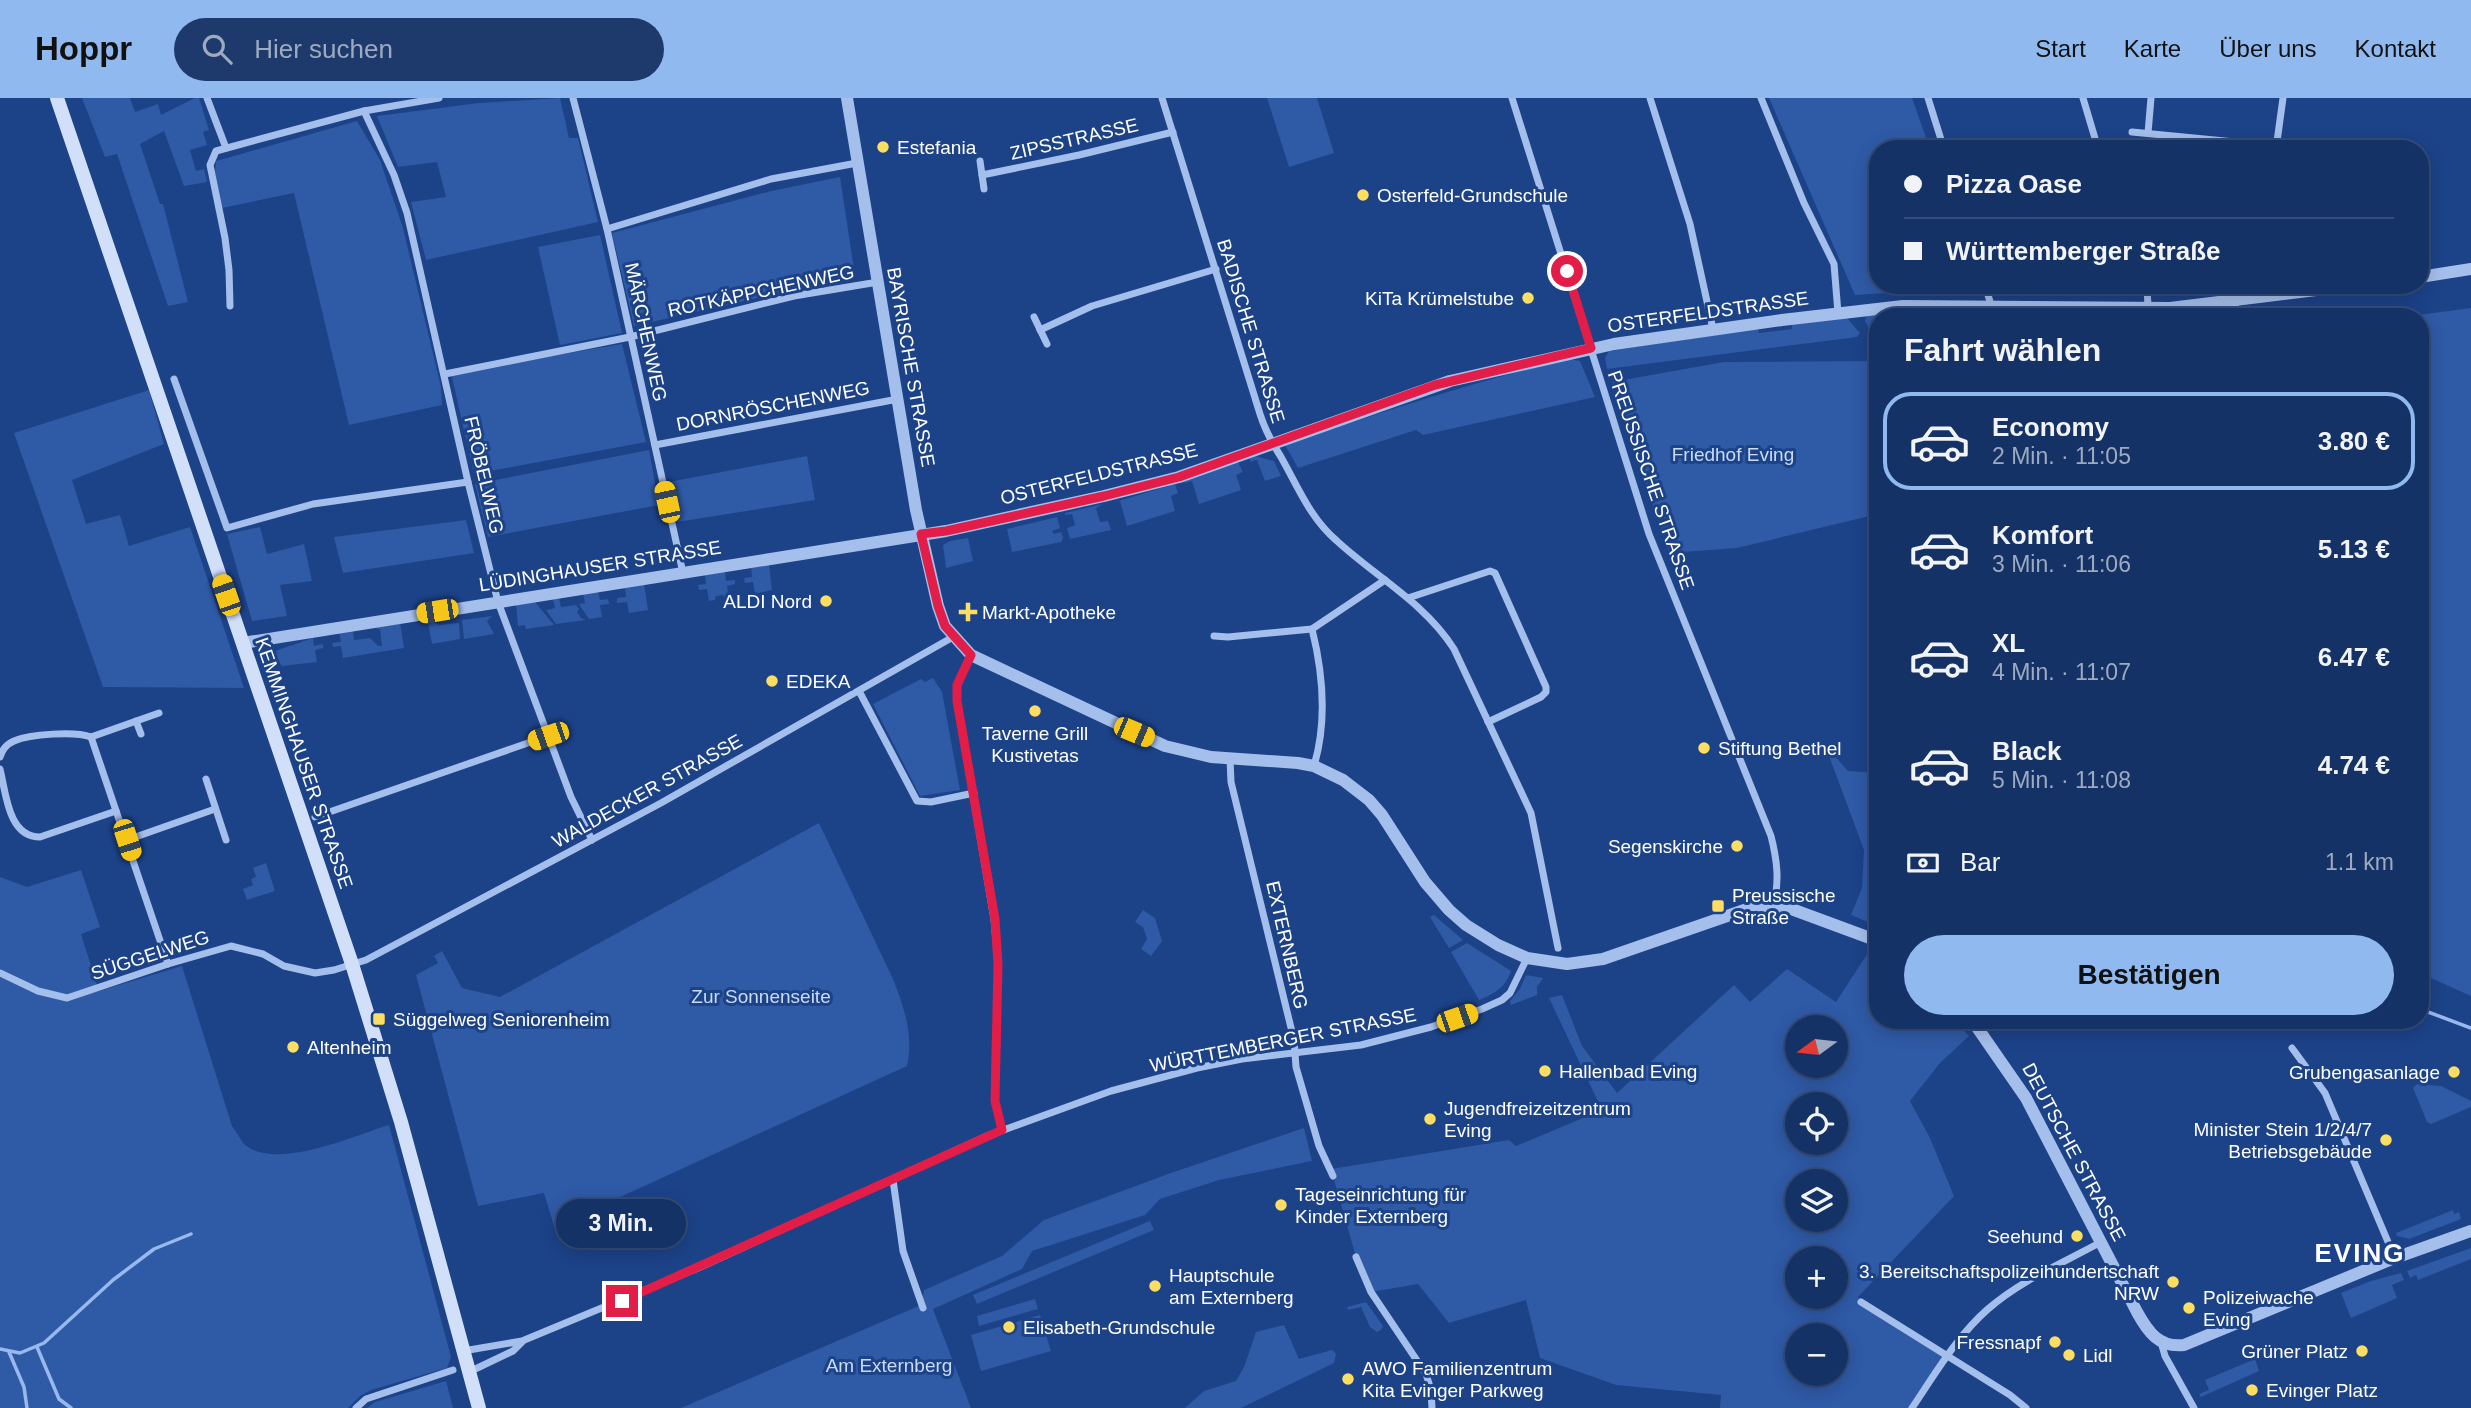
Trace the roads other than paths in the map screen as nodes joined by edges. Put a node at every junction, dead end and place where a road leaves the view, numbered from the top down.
1 (57, 98) edge
2 (207, 98) edge
3 (439, 98) edge
4 (573, 98) edge
5 (847, 98) edge
6 (1162, 98) edge
7 (1512, 98) edge
8 (1650, 98) edge
9 (1761, 98) edge
10 (1928, 98) edge
11 (2083, 98) edge
12 (2151, 98) edge
13 (2283, 98) edge
14 (364, 111) junction
15 (1173, 132) junction
16 (2132, 132) dead end
17 (2147, 133) junction
18 (1941, 140) edge
19 (2096, 140) edge
20 (2207, 140) edge
21 (2277, 140) edge
22 (226, 148) junction
23 (980, 161) dead end
24 (858, 163) junction
25 (982, 175) junction
26 (984, 189) dead end
27 (607, 229) junction
28 (2471, 269) edge
29 (1216, 270) junction
30 (2429, 275) edge
31 (878, 282) junction
32 (1987, 294) edge
33 (2147, 294) edge
34 (2239, 294) edge
35 (2285, 294) edge
36 (2237, 300) junction
37 (1991, 305) junction
38 (230, 306) dead end
39 (1892, 308) edge
40 (2148, 308) junction
41 (2235, 308) edge
42 (1869, 310) edge
43 (1838, 313) junction
44 (1034, 317) dead end
45 (1040, 330) junction
46 (1713, 330) junction
47 (630, 337) junction
48 (1047, 344) dead end
49 (1591, 348) junction
50 (445, 374) junction
51 (174, 379) dead end
52 (898, 399) junction
53 (1272, 444) junction
54 (654, 445) junction
55 (468, 482) junction
56 (921, 534) junction
57 (683, 573) junction
58 (1385, 580) junction
59 (1408, 598) junction
60 (498, 602) junction
61 (1312, 629) junction
62 (1214, 636) dead end
63 (953, 637) junction
64 (243, 643) junction
65 (971, 655) junction
66 (859, 691) junction
67 (159, 713) dead end
68 (136, 721) junction
69 (1488, 722) junction
70 (141, 734) dead end
71 (548, 736) junction
72 (91, 737) junction
73 (0, 757) edge
74 (1230, 759) junction
75 (1314, 766) junction
76 (0, 769) edge
77 (206, 779) dead end
78 (974, 793) junction
79 (215, 809) junction
80 (116, 811) junction
81 (315, 817) dead end
82 (127, 840) junction
83 (226, 840) dead end
84 (592, 840) junction
85 (1773, 906) junction
86 (1869, 938) edge
87 (1558, 948) dead end
88 (1527, 958) junction
89 (169, 964) junction
90 (352, 964) junction
91 (0, 973) edge
92 (1978, 1029) edge
93 (2292, 1048) dead end
94 (1295, 1052) junction
95 (1002, 1130) junction
96 (1333, 1176) dead end
97 (893, 1180) junction
98 (2471, 1231) edge
99 (2101, 1242) junction
100 (1356, 1257) dead end
101 (2392, 1259) junction
102 (1861, 1302) dead end
103 (923, 1308) dead end
104 (522, 1341) junction
105 (2161, 1342) junction
106 (462, 1351) junction
107 (1947, 1356) junction
108 (461, 1371) junction
109 (356, 1408) edge
110 (479, 1408) edge
111 (1432, 1408) edge
112 (1912, 1408) edge
113 (2026, 1408) edge
114 (2194, 1408) edge

1 - 64 main road, KEMMINGHAUSER STRASSE
2 - 22 street
3 - 14 street
4 - 27 street, MÄRCHENWEG
5 - 24 street, BAYRISCHE STRASSE
6 - 15 street, BADISCHE STRASSE
7 - 49 street, PREUSSISCHE STRASSE
8 - 46 street
9 - 43 street
10 - 18 street
11 - 19 street
12 - 17 street
13 - 21 street
14 - 22 street
14 - 50 street, FRÖBELWEG
15 - 25 street, ZIPSSTRASSE
15 - 29 street, BADISCHE STRASSE
16 - 17 street
17 - 20 street
22 - 38 street
23 - 25 street
24 - 27 street
24 - 31 street, BAYRISCHE STRASSE
25 - 26 street
27 - 47 street, MÄRCHENWEG
28 - 30 street
29 - 45 street
29 - 53 street, BADISCHE STRASSE
31 - 47 street, ROTKÄPPCHENWEG
31 - 52 street, BAYRISCHE STRASSE
32 - 37 street
33 - 40 street
34 - 36 street
35 - 36 street, OSTERFELDSTRASSE
36 - 40 street, OSTERFELDSTRASSE
36 - 41 street
37 - 39 street, OSTERFELDSTRASSE
37 - 40 street, OSTERFELDSTRASSE
42 - 43 street, OSTERFELDSTRASSE
43 - 46 street, OSTERFELDSTRASSE
44 - 45 street
45 - 48 street
46 - 49 street, OSTERFELDSTRASSE
47 - 50 street, ROTKÄPPCHENWEG
47 - 54 street, MÄRCHENWEG
49 - 53 street, OSTERFELDSTRASSE
49 - 85 street, PREUSSISCHE STRASSE
50 - 55 street, FRÖBELWEG
51 - 55 street
52 - 54 street, DORNRÖSCHENWEG
52 - 56 street, BAYRISCHE STRASSE
53 - 56 street, OSTERFELDSTRASSE
53 - 58 street, BADISCHE STRASSE
54 - 57 street, MÄRCHENWEG
55 - 60 street, FRÖBELWEG
56 - 57 street, LÜDINGHAUSER STRASSE
56 - 63 street, BAYRISCHE STRASSE
57 - 60 street, LÜDINGHAUSER STRASSE
58 - 59 street, BADISCHE STRASSE
58 - 61 street
59 - 69 street, BADISCHE STRASSE
59 - 69 street
60 - 64 street, LÜDINGHAUSER STRASSE
60 - 71 street, FRÖBELWEG
61 - 62 street
61 - 75 street
63 - 65 street
63 - 66 street, WALDECKER STRASSE
64 - 90 main road, KEMMINGHAUSER STRASSE
65 - 74 street
65 - 78 street
66 - 78 street
66 - 84 street, WALDECKER STRASSE
67 - 68 street
68 - 70 street
68 - 72 street
69 - 87 street, BADISCHE STRASSE
71 - 81 street
71 - 84 street, FRÖBELWEG
72 - 73 street
72 - 80 street
74 - 75 street
74 - 94 street, EXTERNBERG
75 - 88 street
76 - 80 street
77 - 79 street
78 - 95 street
79 - 82 street
79 - 83 street
80 - 82 street
82 - 89 street
84 - 90 street, WALDECKER STRASSE
85 - 86 street
85 - 88 street
88 - 94 street, WÜRTTEMBERGER STRASSE
89 - 90 street, SÜGGELWEG
89 - 91 street, SÜGGELWEG
90 - 106 main road, KEMMINGHAUSER STRASSE
92 - 99 street, DEUTSCHE STRASSE
93 - 101 street
94 - 95 street, WÜRTTEMBERGER STRASSE
94 - 96 street, EXTERNBERG
95 - 97 street, WÜRTTEMBERGER STRASSE
97 - 103 street
97 - 104 street, WÜRTTEMBERGER STRASSE
98 - 101 street
99 - 105 street, DEUTSCHE STRASSE
99 - 107 street
100 - 111 street
101 - 105 street
102 - 107 street
104 - 106 street, WÜRTTEMBERGER STRASSE
104 - 108 street, WÜRTTEMBERGER STRASSE
105 - 114 street
106 - 108 main road, KEMMINGHAUSER STRASSE
107 - 112 street
107 - 113 street
108 - 109 street, WÜRTTEMBERGER STRASSE
108 - 110 main road, KEMMINGHAUSER STRASSE

